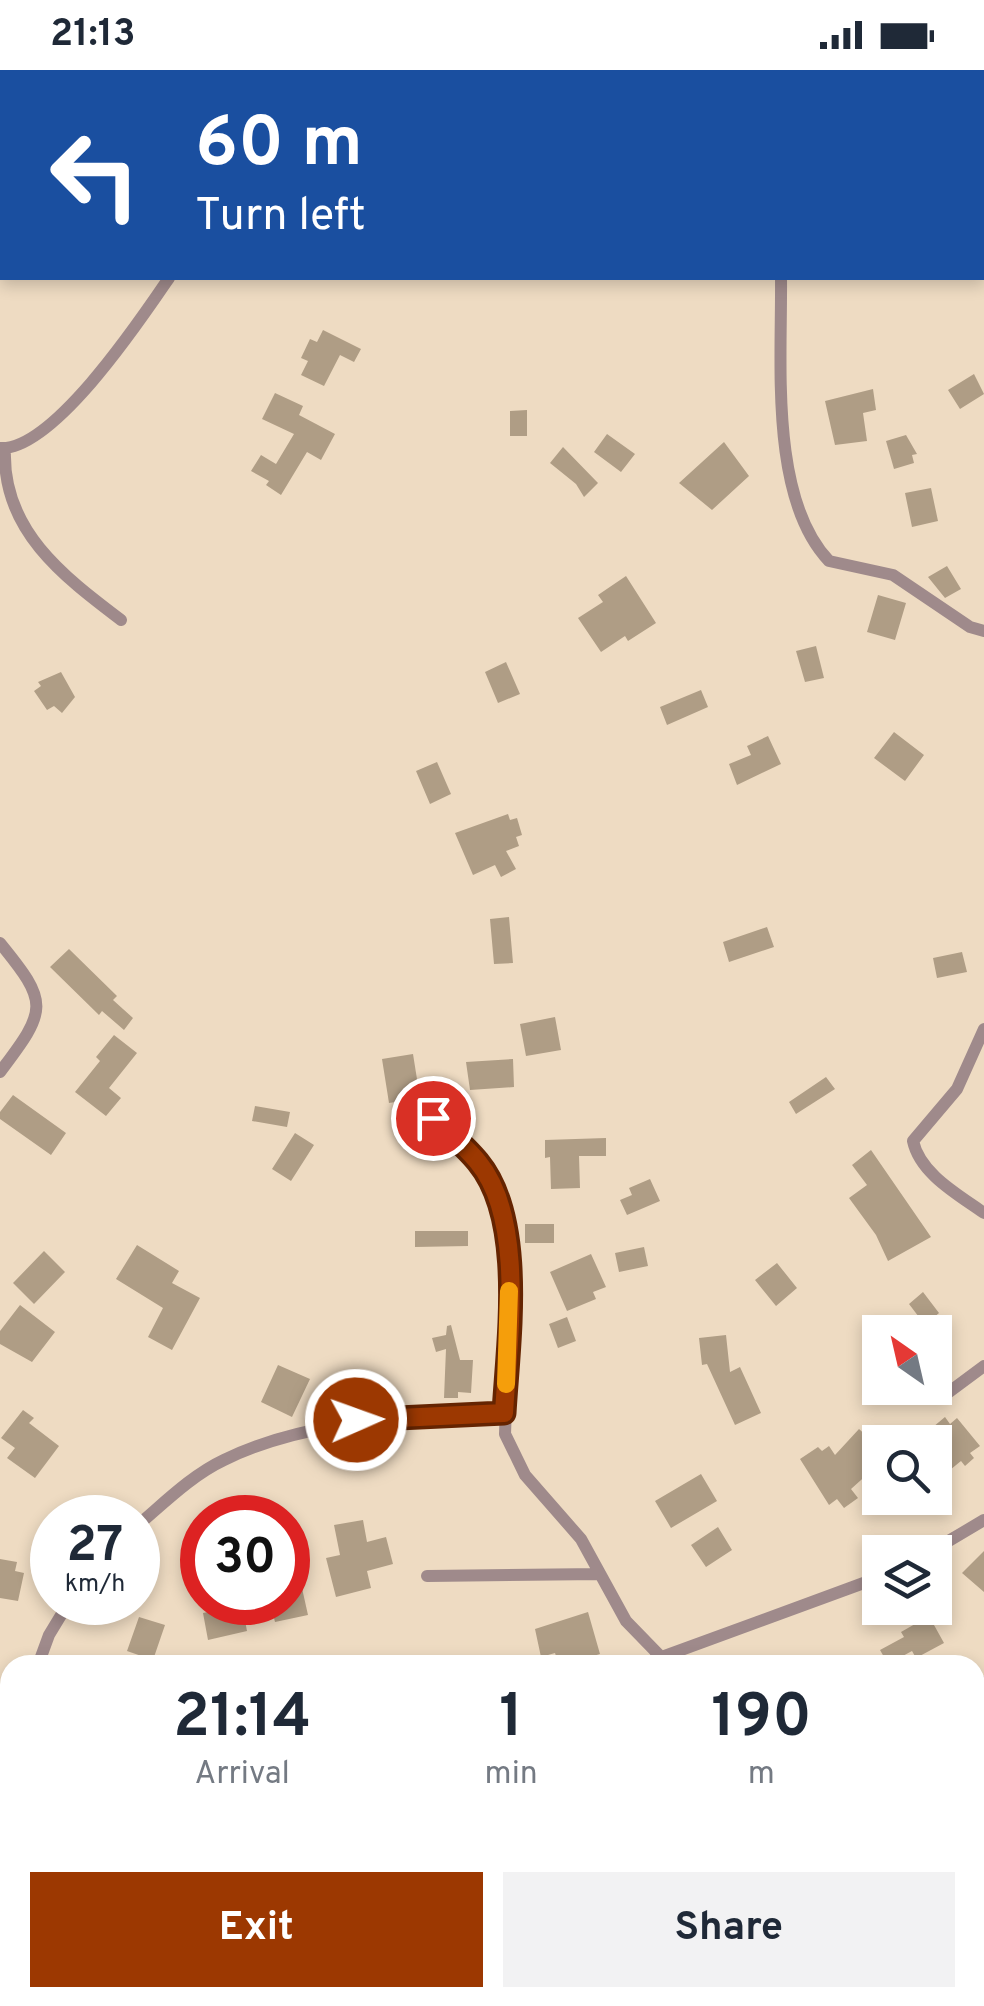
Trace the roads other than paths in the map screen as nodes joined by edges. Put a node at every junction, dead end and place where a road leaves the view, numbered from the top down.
1 (169, 280) edge
2 (781, 280) edge
3 (3, 449) edge
4 (121, 620) dead end
5 (984, 631) edge
6 (0, 944) edge
7 (984, 1029) edge
8 (0, 1072) edge
9 (433, 1118) dead end
10 (984, 1213) edge
11 (984, 1366) edge
12 (952, 1389) edge
13 (504, 1413) junction
14 (160, 1508) edge
15 (984, 1520) edge
16 (952, 1539) edge
17 (600, 1574) junction
18 (427, 1576) dead end
19 (862, 1584) edge
20 (55, 1625) edge
21 (42, 1655) edge
22 (658, 1655) edge
23 (666, 1655) edge

1 - 3 street
2 - 5 street
3 - 4 street
6 - 8 street
7 - 10 street
9 - 13 street
11 - 12 street
13 - 14 street
13 - 17 street
15 - 16 street
17 - 18 street
17 - 22 street
19 - 23 street
20 - 21 street

